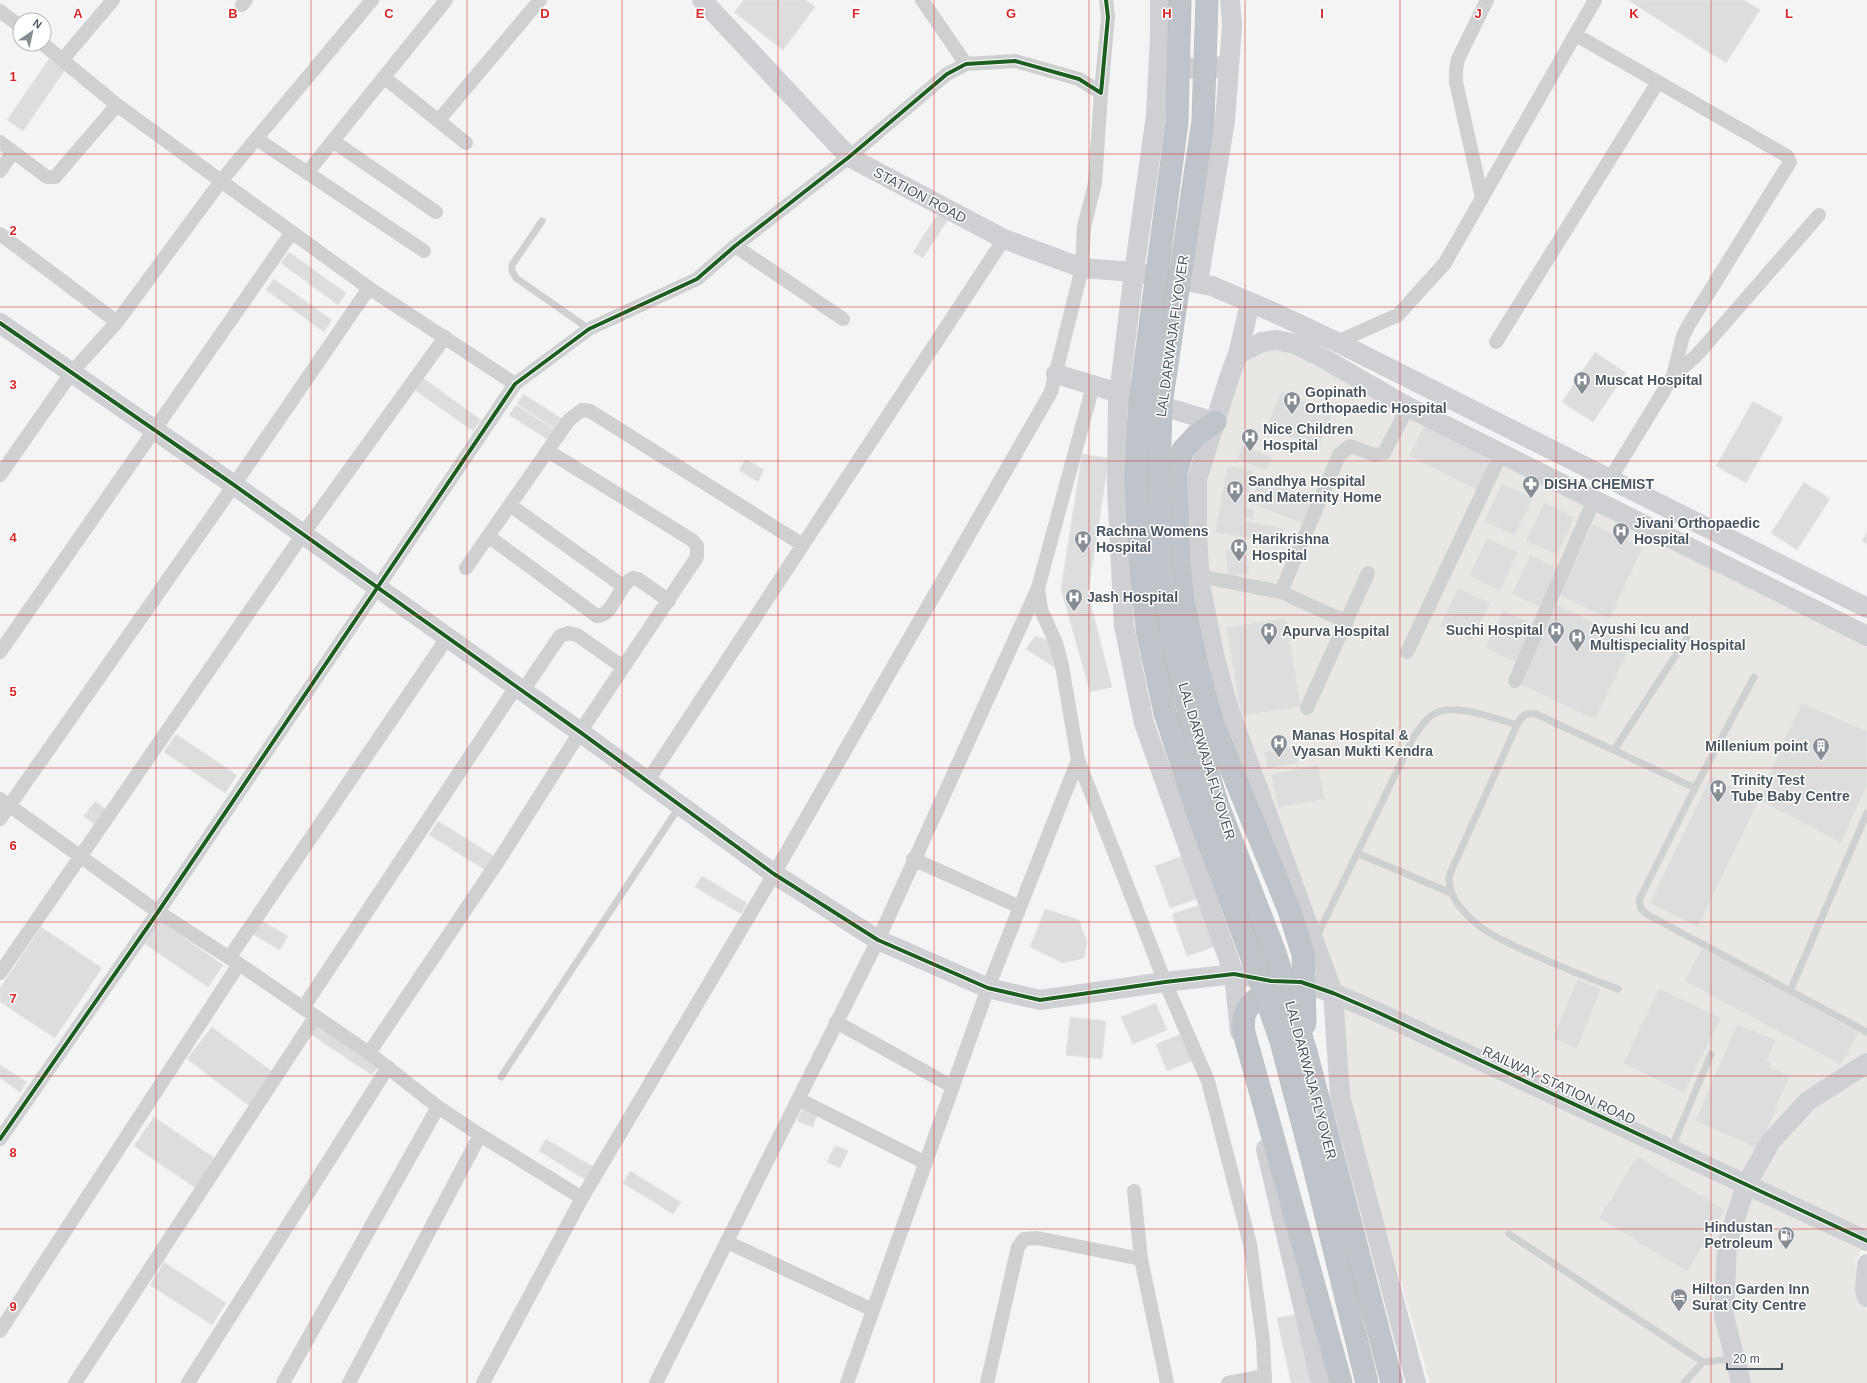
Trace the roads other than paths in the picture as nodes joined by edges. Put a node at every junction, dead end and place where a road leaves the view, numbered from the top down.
1 (113, 0) edge
2 (372, 0) edge
3 (446, 0) edge
4 (540, 0) edge
5 (922, 0) edge
6 (1106, 0) edge
7 (1180, 0) edge
8 (1207, 0) edge
9 (1487, 0) edge
10 (1595, 0) edge
11 (1228, 1) edge
12 (708, 2) edge
13 (1164, 4) edge
14 (0, 11) edge
15 (12, 20) edge
16 (1576, 36) junction
17 (1160, 47) junction
18 (52, 51) edge
19 (63, 60) junction
20 (1230, 60) junction
21 (966, 64) junction
22 (385, 78) junction
23 (1658, 82) junction
24 (1101, 93) junction
25 (117, 106) junction
26 (438, 121) junction
27 (257, 139) junction
28 (333, 141) junction
29 (0, 142) edge
30 (466, 144) dead end
31 (13, 152) junction
32 (849, 158) junction
33 (0, 171) edge
34 (307, 173) junction
35 (220, 181) junction
36 (1482, 198) junction
37 (436, 212) dead end
38 (1820, 215) dead end
39 (542, 221) dead end
40 (292, 232) junction
41 (0, 234) edge
42 (1004, 239) junction
43 (735, 246) junction
44 (424, 252) dead end
45 (1082, 268) junction
46 (1134, 272) junction
47 (1198, 282) junction
48 (369, 288) junction
49 (1250, 303) junction
50 (843, 319) dead end
51 (117, 322) junction
52 (0, 323) edge
53 (589, 329) junction
54 (445, 337) junction
55 (1337, 342) junction
56 (1496, 342) dead end
57 (1238, 354) junction
58 (72, 372) junction
59 (1056, 374) junction
60 (1673, 376) junction
61 (515, 384) junction
62 (1093, 386) junction
63 (1119, 393) junction
64 (1408, 407) junction
65 (1215, 422) junction
66 (156, 430) junction
67 (548, 451) junction
68 (1501, 454) junction
69 (0, 475) edge
70 (1610, 479) junction
71 (234, 485) junction
72 (1594, 500) junction
73 (510, 505) junction
74 (303, 534) junction
75 (488, 536) junction
76 (803, 545) junction
77 (466, 568) dead end
78 (1368, 573) dead end
79 (1199, 576) junction
80 (623, 586) junction
81 (377, 588) junction
82 (1038, 588) junction
83 (1281, 592) junction
84 (668, 601) junction
85 (1867, 608) edge
86 (1346, 622) junction
87 (1867, 636) edge
88 (446, 638) junction
89 (1687, 638) dead end
90 (0, 652) edge
91 (1407, 652) dead end
92 (623, 667) junction
93 (1754, 677) dead end
94 (1515, 681) dead end
95 (519, 690) junction
96 (1307, 708) dead end
97 (1517, 724) junction
98 (580, 732) junction
99 (1614, 750) junction
100 (1078, 760) junction
101 (647, 782) junction
102 (1695, 788) junction
103 (5, 802) edge
104 (680, 805) junction
105 (1867, 813) edge
106 (0, 819) edge
107 (1357, 853) junction
108 (81, 857) junction
109 (913, 859) junction
110 (774, 874) junction
111 (1451, 893) junction
112 (1020, 908) junction
113 (158, 912) junction
114 (878, 940) junction
115 (1315, 942) junction
116 (234, 961) junction
117 (0, 973) edge
118 (1234, 974) junction
119 (1165, 982) junction
120 (1301, 982) junction
121 (988, 988) junction
122 (1618, 989) dead end
123 (1790, 991) junction
124 (1333, 993) junction
125 (302, 1008) junction
126 (315, 1017) junction
127 (836, 1022) junction
128 (1867, 1032) edge
129 (1306, 1052) junction
130 (369, 1053) junction
131 (1711, 1054) dead end
132 (1867, 1063) edge
133 (388, 1067) junction
134 (501, 1077) dead end
135 (953, 1087) junction
136 (798, 1099) junction
137 (438, 1107) junction
138 (480, 1135) junction
139 (0, 1139) edge
140 (1671, 1149) junction
141 (926, 1163) junction
142 (1746, 1184) junction
143 (1134, 1191) dead end
144 (582, 1198) junction
145 (1509, 1234) dead end
146 (1867, 1241) edge
147 (727, 1242) junction
148 (1141, 1259) junction
149 (1867, 1264) edge
150 (1867, 1297) edge
151 (873, 1310) junction
152 (0, 1331) edge
153 (1735, 1359) junction
154 (1703, 1362) junction
155 (1265, 1380) edge
156 (75, 1383) edge
157 (188, 1383) edge
158 (283, 1383) edge
159 (349, 1383) edge
160 (483, 1383) edge
161 (656, 1383) edge
162 (847, 1383) edge
163 (987, 1383) edge
164 (1167, 1383) edge
165 (1228, 1383) edge
166 (1321, 1383) edge
167 (1341, 1383) edge
168 (1367, 1383) edge
169 (1392, 1383) edge
170 (1416, 1383) edge
171 (1684, 1383) edge
172 (1741, 1383) edge

1 - 19 street
2 - 27 street
3 - 22 street
4 - 26 street
5 - 21 street
6 - 24 street
7 - 168 highway, LAL DARWAJA FLYOVER, bridge
8 - 129 highway, LAL DARWAJA FLYOVER, bridge
9 - 36 street
10 - 16 street
11 - 20 street
12 - 32 street, STATION ROAD
13 - 17 street
14 - 15 street
16 - 23 street
16 - 36 street
17 - 20 street
17 - 46 street
18 - 19 street
19 - 25 street
20 - 47 street
21 - 24 street
21 - 32 street
22 - 26 street
22 - 28 street
23 - 56 street
23 - 60 street
24 - 45 street
25 - 31 street
25 - 35 street
26 - 30 street
27 - 34 street
27 - 35 street
28 - 34 street
28 - 37 street
29 - 31 street
31 - 33 street
32 - 42 street, STATION ROAD
32 - 43 street
34 - 44 street
35 - 40 street
35 - 51 street
36 - 55 street
38 - 60 street
39 - 53 lane
40 - 48 street
40 - 66 street
41 - 51 street
42 - 45 street, STATION ROAD
42 - 76 street
43 - 50 street
43 - 53 street
45 - 46 street, STATION ROAD
45 - 59 street
46 - 47 street, STATION ROAD
46 - 63 street
47 - 49 street, STATION ROAD
48 - 54 street
48 - 71 street
49 - 55 street, STATION ROAD
49 - 57 street
51 - 58 street
52 - 58 street, RAILWAY STATION ROAD
53 - 61 street
54 - 61 street
54 - 74 street
55 - 70 street, STATION ROAD
57 - 64 street
57 - 65 street
58 - 66 street, RAILWAY STATION ROAD
58 - 69 street
59 - 62 street
59 - 110 street
60 - 70 street
61 - 81 street
62 - 63 street
62 - 82 street
63 - 65 street
63 - 118 street
64 - 68 street
64 - 83 street
65 - 79 street
65 - 129 highway, bridge
66 - 71 street, RAILWAY STATION ROAD
66 - 90 street
67 - 73 street
67 - 76 street
67 - 84 street
68 - 72 street
68 - 91 street
70 - 85 street, STATION ROAD
71 - 74 street, RAILWAY STATION ROAD
71 - 103 street
72 - 87 street
72 - 94 street
73 - 75 street
73 - 80 street
74 - 81 street, RAILWAY STATION ROAD
74 - 108 street
75 - 77 street
75 - 80 street
76 - 101 street
78 - 86 street
79 - 83 street
79 - 115 street
80 - 84 street
81 - 88 street, RAILWAY STATION ROAD
81 - 113 street
82 - 100 street
82 - 109 street
83 - 86 street
84 - 92 street
86 - 96 street
88 - 95 street, RAILWAY STATION ROAD
88 - 116 street
89 - 99 lane
92 - 95 street
92 - 98 street
93 - 102 lane
95 - 98 street, RAILWAY STATION ROAD
95 - 125 street
97 - 99 lane
97 - 107 lane
97 - 111 lane
98 - 101 street, RAILWAY STATION ROAD
98 - 130 street
99 - 102 lane
100 - 112 street
100 - 119 street
101 - 104 street, RAILWAY STATION ROAD
102 - 123 lane
103 - 106 street
103 - 108 street
104 - 110 street, RAILWAY STATION ROAD
104 - 134 lane
105 - 123 lane
107 - 111 lane
107 - 115 lane
108 - 113 street
108 - 117 street
109 - 112 street
109 - 114 street
110 - 114 street, RAILWAY STATION ROAD
110 - 144 street
111 - 122 lane
112 - 121 street
113 - 116 street
113 - 139 street
114 - 121 street, RAILWAY STATION ROAD
114 - 127 street
115 - 124 street
116 - 125 street
116 - 152 street
118 - 119 street, RAILWAY STATION ROAD
118 - 120 street, RAILWAY STATION ROAD
118 - 166 street
119 - 121 street, RAILWAY STATION ROAD
119 - 155 street
120 - 124 street, RAILWAY STATION ROAD
120 - 167 highway
121 - 135 street
123 - 128 lane
124 - 140 street, RAILWAY STATION ROAD
124 - 170 street
125 - 126 street
126 - 130 street
126 - 156 street
127 - 135 street
127 - 136 street
129 - 169 highway, LAL DARWAJA FLYOVER, bridge
130 - 133 street
131 - 140 lane
132 - 142 street
133 - 137 street
133 - 157 street
135 - 141 street
136 - 141 street
136 - 147 street
137 - 138 street
137 - 158 street
138 - 144 street
138 - 159 street
140 - 142 street, RAILWAY STATION ROAD
141 - 151 street
142 - 146 street, RAILWAY STATION ROAD
142 - 153 street
143 - 148 street
144 - 160 street
145 - 154 lane
147 - 151 street
147 - 161 street
148 - 163 street
148 - 164 street
149 - 150 street
151 - 162 street
153 - 154 lane
153 - 172 street
154 - 171 lane
155 - 165 street

